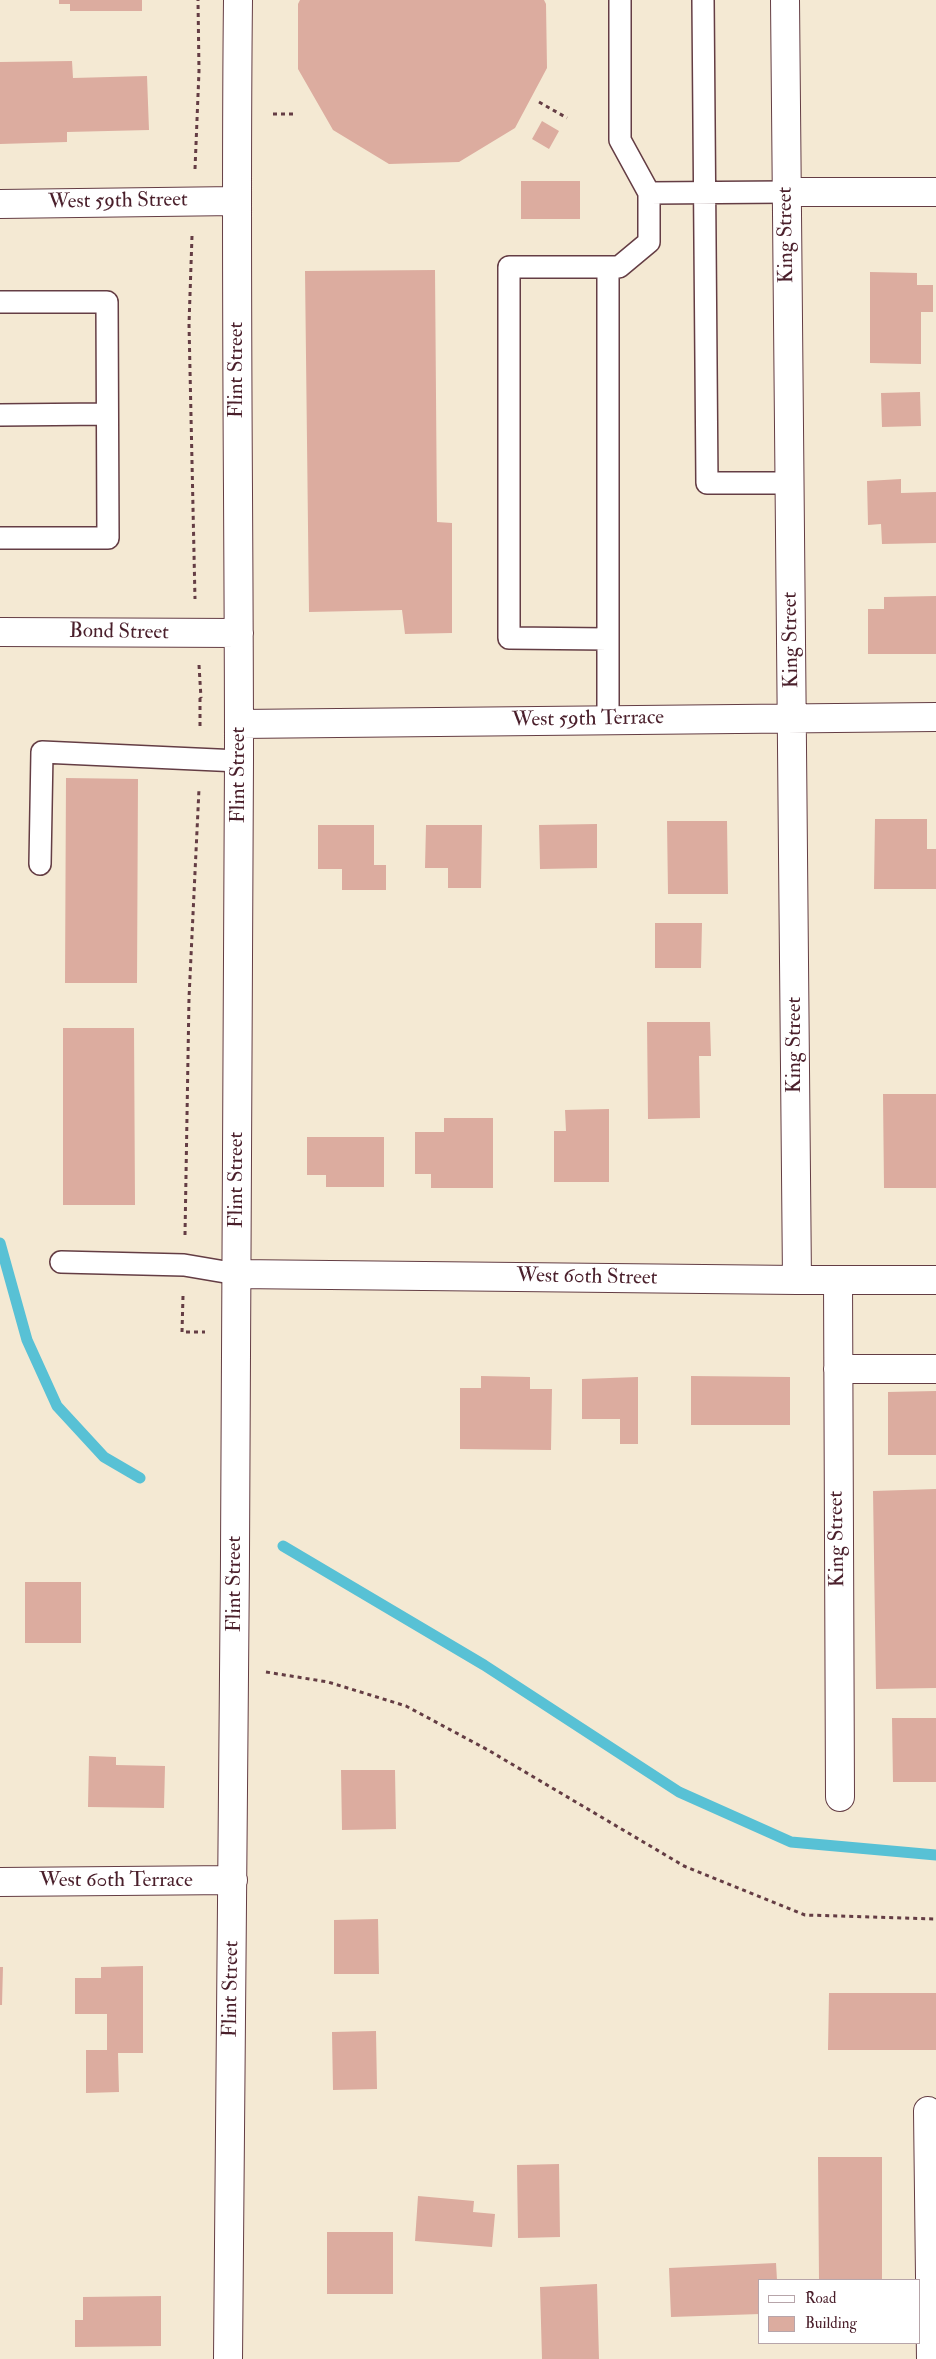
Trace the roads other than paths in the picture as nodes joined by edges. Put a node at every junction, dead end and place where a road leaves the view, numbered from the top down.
1 (238, 0) edge
2 (620, 0) edge
3 (703, 0) edge
4 (785, 0) edge
5 (705, 192) junction
6 (787, 192) junction
7 (936, 192) edge
8 (649, 193) junction
9 (236, 201) junction
10 (0, 204) edge
11 (608, 267) junction
12 (0, 302) edge
13 (0, 414) edge
14 (107, 414) junction
15 (790, 482) junction
16 (0, 538) edge
17 (0, 632) edge
18 (238, 633) junction
19 (608, 639) junction
20 (792, 717) junction
21 (936, 717) edge
22 (608, 719) junction
23 (239, 724) junction
24 (239, 761) junction
25 (40, 864) dead end
26 (61, 1262) dead end
27 (237, 1274) junction
28 (797, 1280) junction
29 (838, 1280) junction
30 (936, 1280) edge
31 (838, 1369) junction
32 (936, 1369) edge
33 (840, 1797) dead end
34 (233, 1880) junction
35 (0, 1882) edge
36 (928, 2111) dead end
37 (228, 2359) edge
38 (931, 2359) edge

1 - 9 street, Flint Street
2 - 8 lane
3 - 5 lane
4 - 6 street, King Street
5 - 6 lane
5 - 8 lane
5 - 15 lane
6 - 7 street
6 - 15 street, King Street
8 - 11 lane
9 - 10 street, West 59th Street
9 - 18 street, Flint Street
11 - 19 lane
11 - 19 lane
12 - 14 lane
13 - 14 lane
14 - 16 lane
15 - 20 street, King Street
17 - 18 street, Bond Street
18 - 23 street, Flint Street
19 - 22 lane
20 - 21 street, West 59th Terrace
20 - 22 street, West 59th Terrace
20 - 28 street, King Street
22 - 23 street, West 59th Terrace
23 - 24 street, Flint Street
24 - 25 lane
24 - 27 street, Flint Street
26 - 27 lane
27 - 28 street, West 60th Street
27 - 34 street, Flint Street
28 - 29 street, West 60th Street
29 - 30 street, West 60th Street
29 - 31 street, King Street
31 - 32 street
31 - 33 street, King Street
34 - 35 street, West 60th Terrace
34 - 37 street, Flint Street
36 - 38 street

